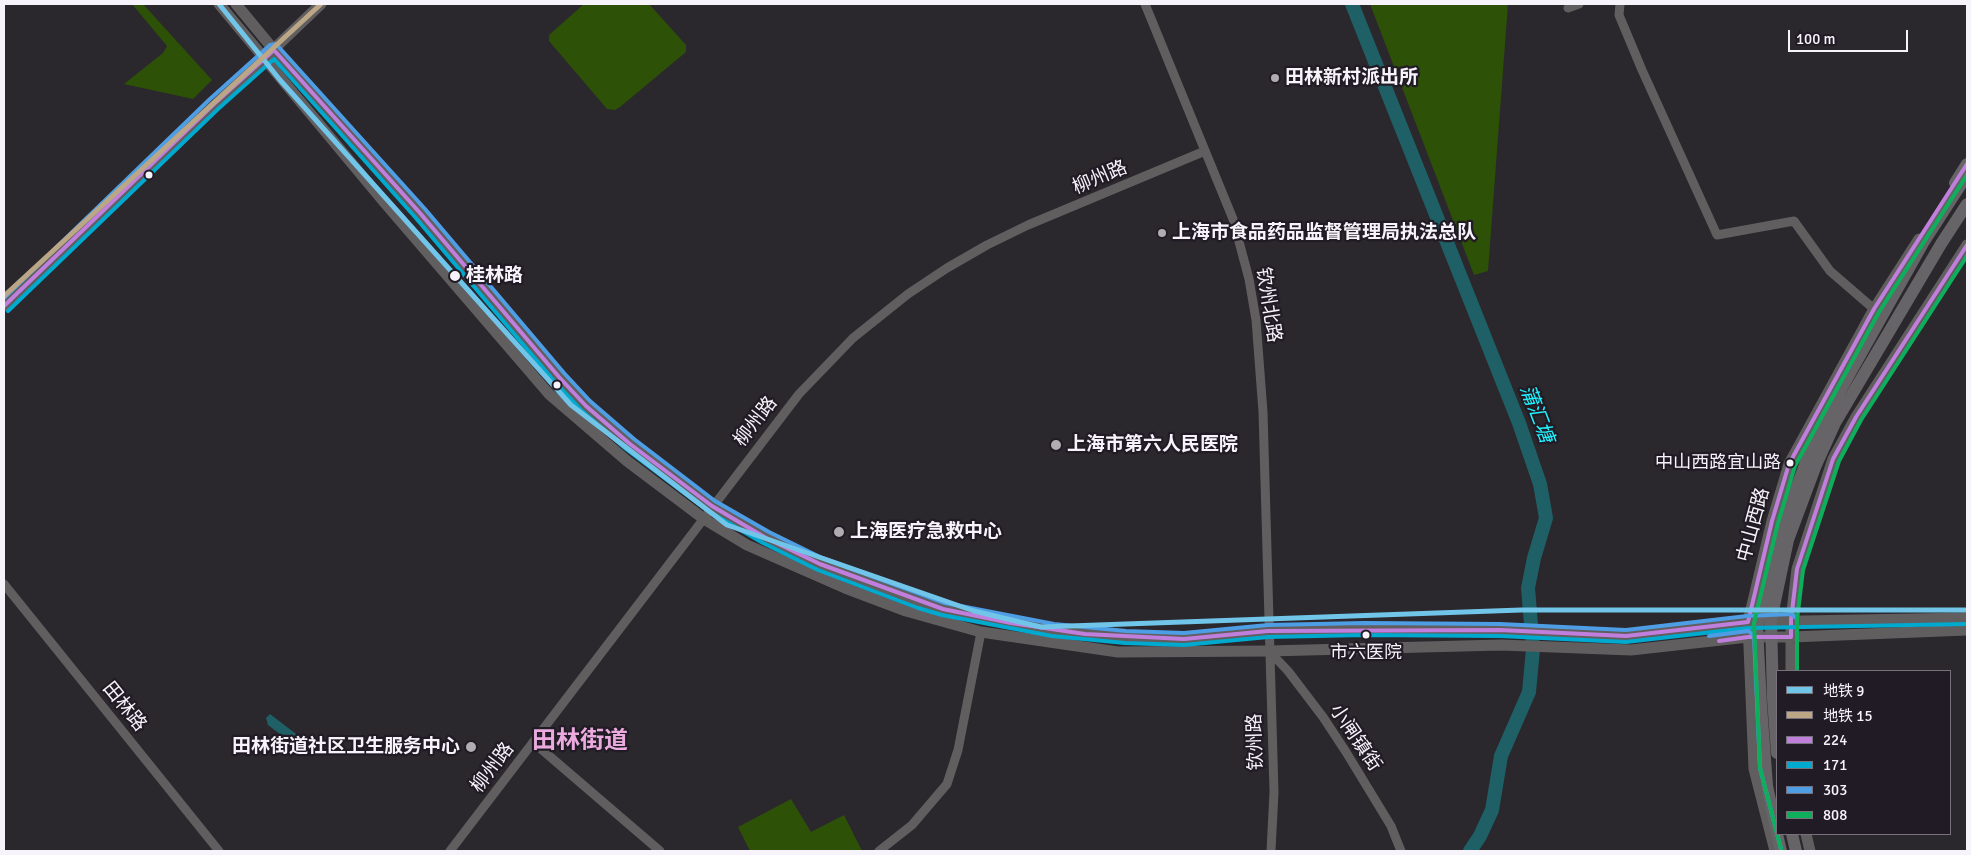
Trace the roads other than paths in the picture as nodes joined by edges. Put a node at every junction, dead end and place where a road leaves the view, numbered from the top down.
1 (219, 4) edge
2 (236, 4) edge
3 (321, 4) edge
4 (1144, 4) edge
5 (1579, 4) edge
6 (1620, 4) edge
7 (1568, 8) dead end
8 (274, 50) junction
9 (264, 59) junction
10 (1205, 151) junction
11 (1967, 164) edge
12 (1967, 175) edge
13 (1967, 204) edge
14 (1967, 214) edge
15 (1923, 243) junction
16 (1941, 244) junction
17 (1967, 245) edge
18 (4, 306) edge
19 (1874, 309) junction
20 (712, 506) junction
21 (704, 519) junction
22 (4, 584) edge
23 (1967, 618) edge
24 (1790, 620) junction
25 (1748, 622) junction
26 (1967, 630) edge
27 (1268, 631) junction
28 (981, 632) junction
29 (1748, 637) junction
30 (1791, 637) junction
31 (1269, 651) junction
32 (1791, 670) edge
33 (534, 742) junction
34 (1776, 742) edge
35 (1776, 829) edge
36 (1777, 835) edge
37 (1792, 835) edge
38 (1806, 835) edge
39 (218, 851) edge
40 (450, 851) edge
41 (660, 851) edge
42 (879, 851) edge
43 (1271, 851) edge
44 (1401, 851) edge
45 (1775, 851) edge
46 (1781, 851) edge
47 (1796, 851) edge
48 (1810, 851) edge

1 - 9 main road
2 - 8 main road
3 - 8 main road
4 - 10 street, 钦州北路
5 - 7 street
6 - 19 street
8 - 9 main road
8 - 20 main road
9 - 18 main road
9 - 21 main road
10 - 20 street, 柳州路
10 - 27 street, 钦州北路
11 - 15 highway, bridge
11 - 19 main road, 中山西路
12 - 15 highway, bridge
13 - 16 highway, bridge
14 - 16 highway, bridge
15 - 35 highway, bridge
16 - 34 highway, bridge
17 - 24 main road
19 - 25 main road, 中山西路
20 - 21 street, 柳州路
20 - 27 main road
21 - 28 main road
21 - 33 street, 柳州路
22 - 39 street, 田林路
23 - 24 main road
24 - 25 main road
24 - 30 main road
25 - 27 main road
25 - 29 main road, 中山西路
26 - 30 main road
27 - 31 street, 钦州路
28 - 31 main road
28 - 42 street
29 - 30 main road
29 - 31 main road
29 - 45 main road, 中山西路
30 - 32 main road
31 - 43 street, 钦州路
31 - 44 street, 小闸镇街
33 - 40 street, 柳州路
33 - 41 street
36 - 46 highway
37 - 47 highway
38 - 48 main road

